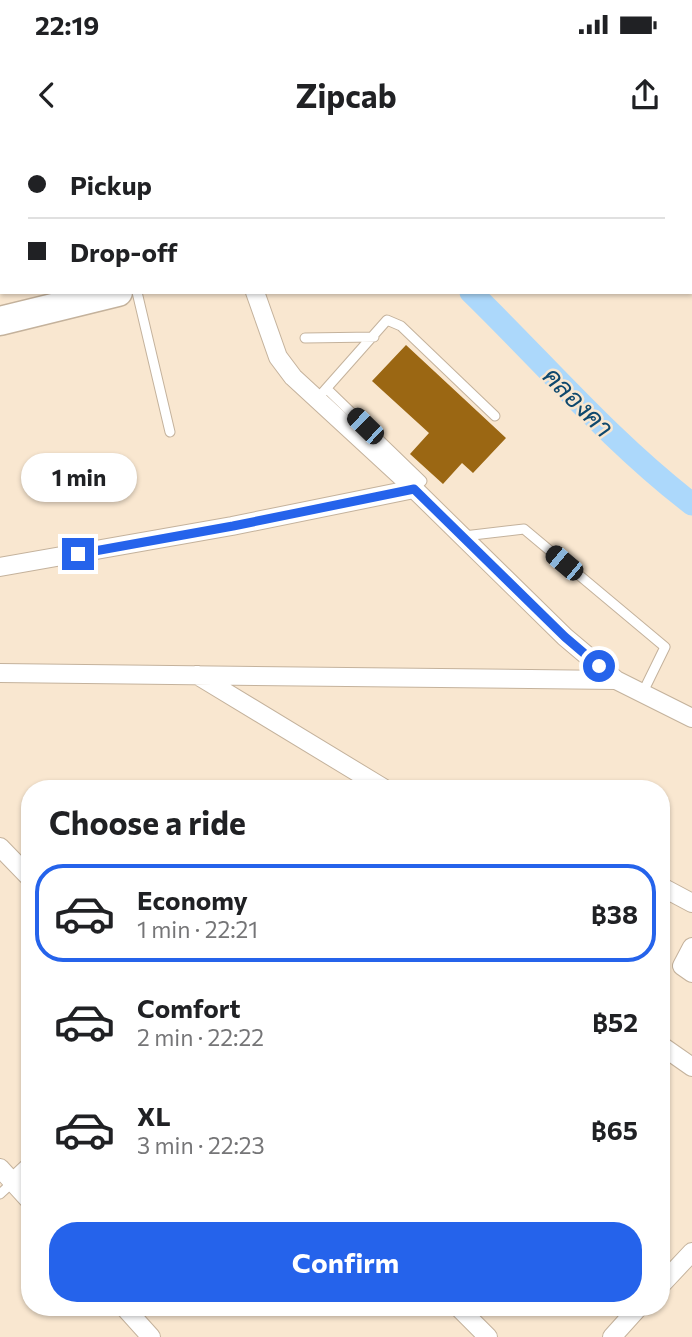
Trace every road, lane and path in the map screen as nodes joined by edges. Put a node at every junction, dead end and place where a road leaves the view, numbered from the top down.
1 (110, 294) edge
2 (137, 294) edge
3 (256, 294) edge
4 (0, 321) edge
5 (374, 337) junction
6 (305, 338) dead end
7 (322, 394) junction
8 (495, 416) dead end
9 (170, 432) dead end
10 (414, 489) junction
11 (462, 536) junction
12 (0, 567) edge
13 (0, 673) edge
14 (197, 676) junction
15 (616, 680) junction
16 (642, 694) junction
17 (692, 718) edge
18 (370, 780) edge
19 (0, 847) edge
20 (21, 869) edge
21 (670, 891) edge
22 (692, 903) edge
23 (692, 947) edge
24 (692, 973) edge
25 (670, 1052) edge
26 (692, 1067) edge
27 (0, 1168) edge
28 (21, 1174) edge
29 (6, 1188) edge
30 (692, 1252) edge
31 (670, 1275) edge
32 (132, 1316) edge
33 (467, 1316) edge
34 (631, 1316) edge
35 (151, 1337) edge
36 (488, 1337) edge
37 (612, 1337) edge

1 - 4 main road
2 - 9 lane
3 - 7 street
5 - 6 lane
5 - 7 lane
5 - 8 lane
7 - 10 street
10 - 11 street
10 - 12 street
11 - 15 street
11 - 16 lane
13 - 14 street
14 - 15 street
14 - 18 street
15 - 16 street
16 - 17 street
19 - 20 street
21 - 22 street
23 - 24 street
25 - 26 street
27 - 29 street
28 - 29 street
30 - 31 street
32 - 35 street
33 - 36 street
34 - 37 street

